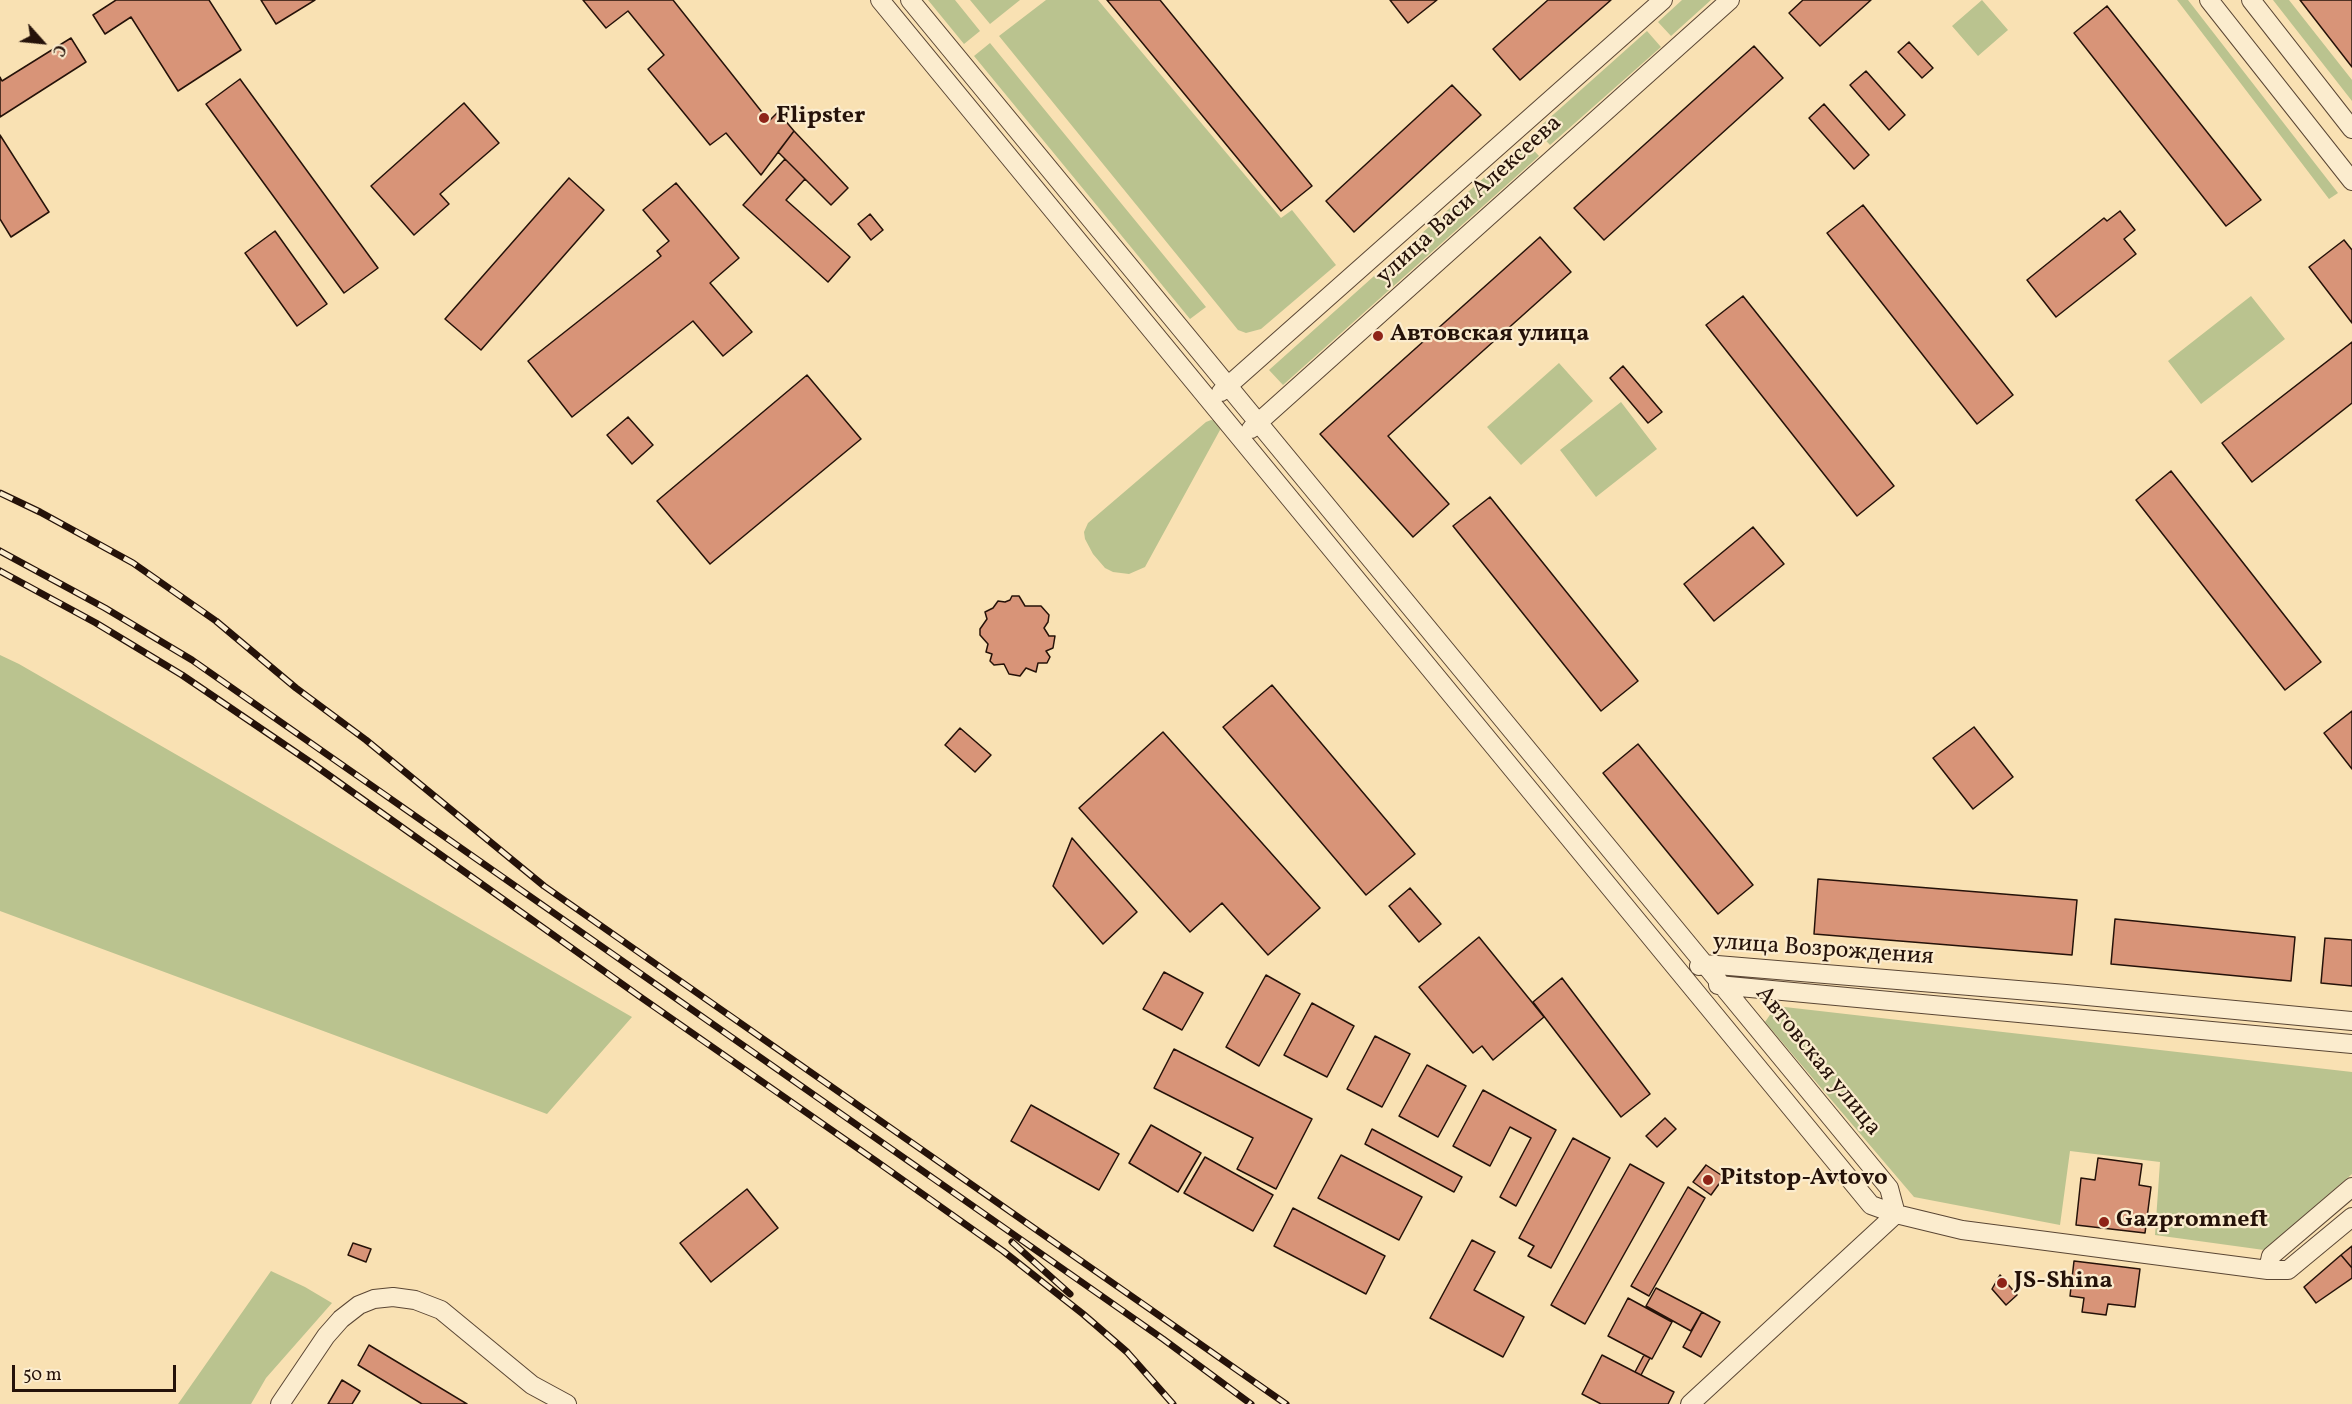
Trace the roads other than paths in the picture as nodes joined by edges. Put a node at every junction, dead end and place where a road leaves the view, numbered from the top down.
1 (880, 0) edge
2 (910, 0) edge
3 (1663, 0) edge
4 (1730, 0) edge
5 (2209, 0) edge
6 (2251, 0) edge
7 (2352, 129) edge
8 (2352, 181) edge
9 (1228, 386) junction
10 (1210, 401) junction
11 (1259, 423) junction
12 (1241, 438) junction
13 (1705, 964) junction
14 (1680, 972) junction
15 (1724, 987) junction
16 (2352, 1021) edge
17 (2352, 1044) edge
18 (2352, 1187) edge
19 (1896, 1214) junction
20 (2352, 1217) edge
21 (2268, 1270) junction
22 (280, 1404) edge
23 (567, 1404) edge
24 (1690, 1404) edge

1 - 10 street, Автовская улица
2 - 9 street, Автовская улица
3 - 9 street, улица Васи Алексеева
4 - 11 street, улица Васи Алексеева
5 - 8 street
6 - 7 street
9 - 10 street, улица Васи Алексеева
9 - 11 street, Автовская улица
10 - 12 street, Автовская улица
11 - 12 street, улица Васи Алексеева
11 - 13 street, Автовская улица
12 - 14 street, Автовская улица
13 - 14 street, улица Возрождения
13 - 15 street, Автовская улица
13 - 16 street, улица Возрождения
14 - 15 street, улица Возрождения
14 - 19 street, Автовская улица
15 - 17 street, улица Возрождения
15 - 19 street, Автовская улица
18 - 21 street
19 - 21 street
19 - 24 street
20 - 21 street
22 - 23 street

